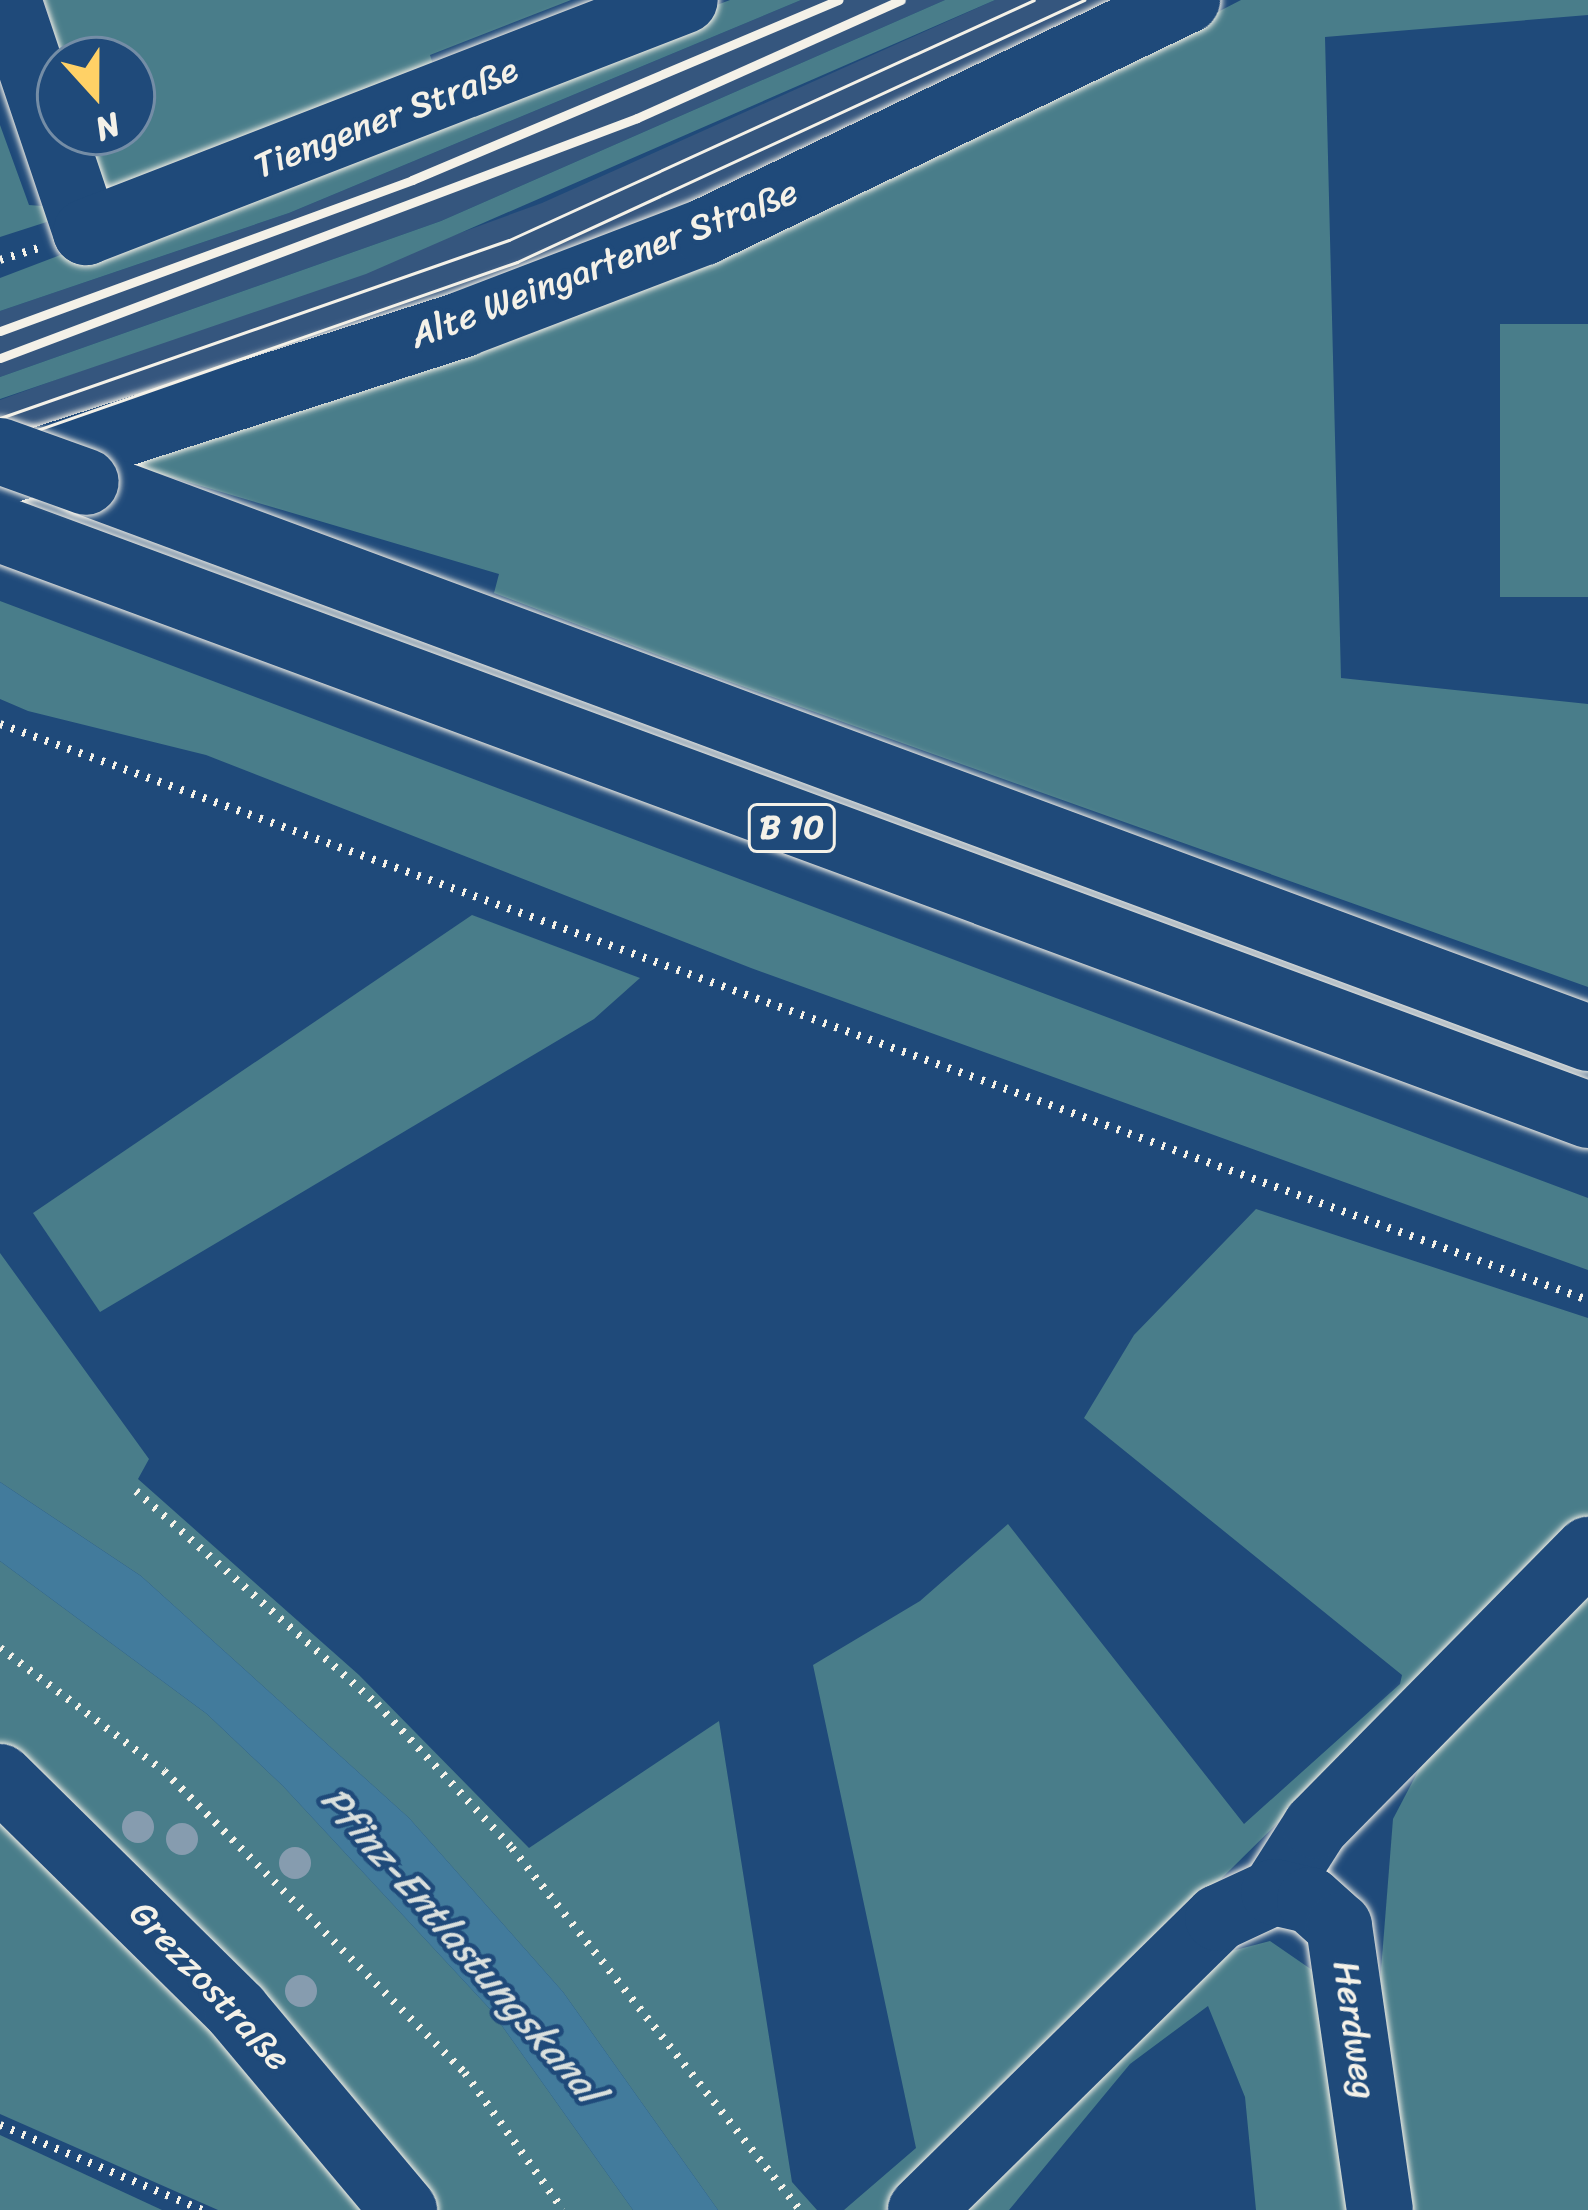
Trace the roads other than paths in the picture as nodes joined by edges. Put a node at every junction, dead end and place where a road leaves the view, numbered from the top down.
1 (8, 0) edge
2 (685, 0) edge
3 (1187, 0) edge
4 (0, 451) edge
5 (0, 473) edge
6 (0, 530) edge
7 (1588, 1038) edge
8 (1588, 1115) edge
9 (1588, 1550) edge
10 (0, 1778) edge
11 (1274, 1892) junction
12 (404, 2210) edge
13 (921, 2210) edge
14 (1380, 2210) edge

1 - 2 main road, Tiengener Straße
3 - 5 main road, Alte Weingartener Straße
4 - 7 main road, B 10, bridge
6 - 8 main road, B 10
9 - 11 main road
10 - 12 main road, Grezzostraße
11 - 13 main road
11 - 14 main road, Herdweg

